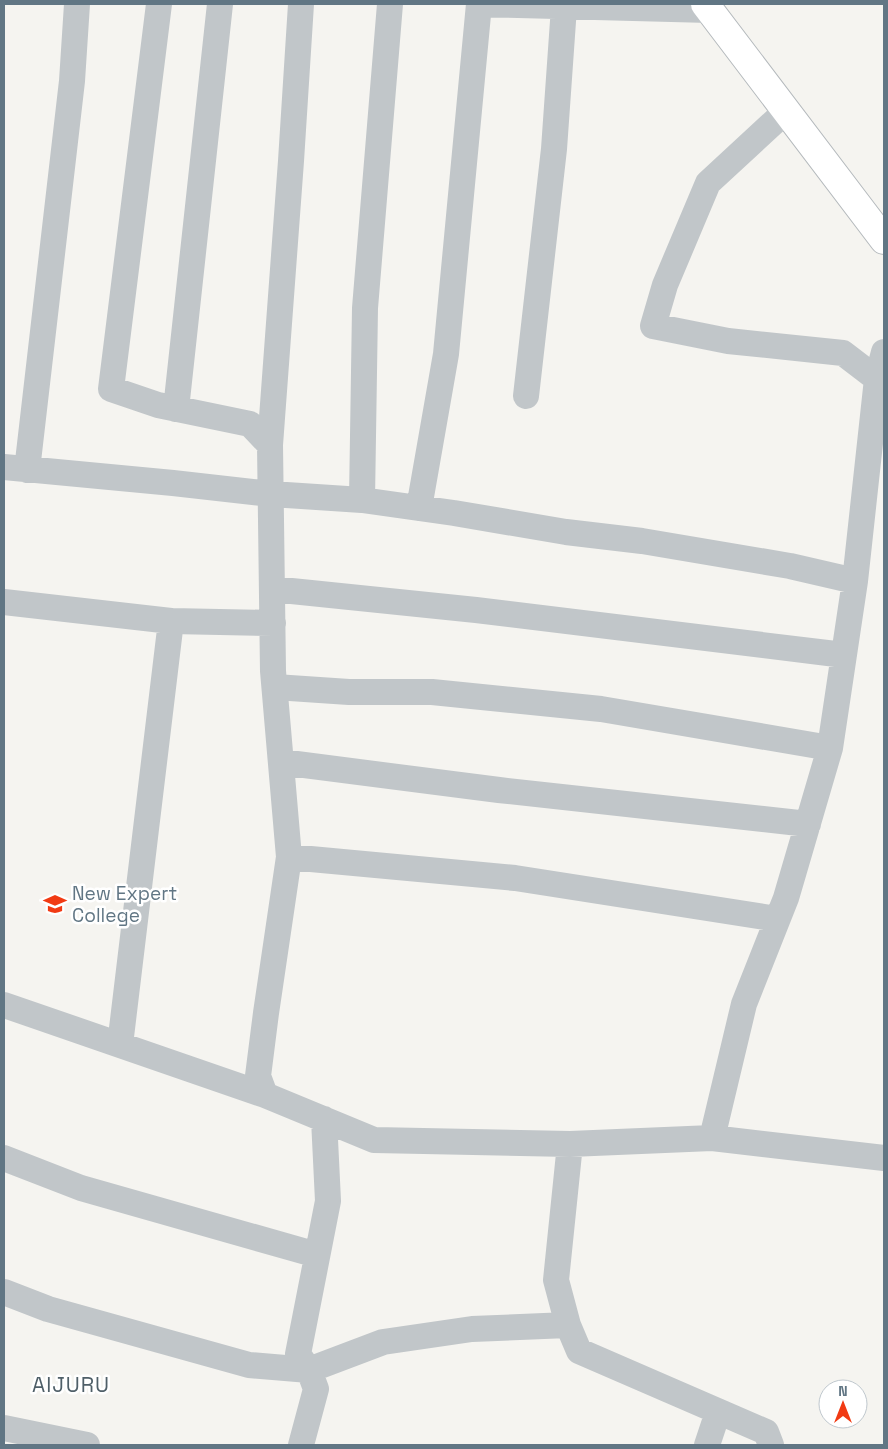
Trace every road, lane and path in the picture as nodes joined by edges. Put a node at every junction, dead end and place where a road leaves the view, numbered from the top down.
1 (76, 4) edge
2 (159, 4) edge
3 (220, 4) edge
4 (301, 4) edge
5 (390, 4) edge
6 (480, 4) edge
7 (564, 6) junction
8 (708, 7) edge
9 (786, 111) junction
10 (884, 240) edge
11 (884, 352) edge
12 (877, 379) junction
13 (526, 396) dead end
14 (176, 409) junction
15 (270, 445) junction
16 (15, 468) edge
17 (271, 494) junction
18 (362, 500) junction
19 (418, 508) junction
20 (855, 581) junction
21 (272, 589) junction
22 (4, 602) edge
23 (171, 621) junction
24 (273, 623) junction
25 (844, 655) junction
26 (275, 687) junction
27 (830, 748) junction
28 (281, 762) junction
29 (808, 824) junction
30 (290, 857) junction
31 (777, 920) junction
32 (4, 1005) edge
33 (120, 1045) junction
34 (265, 1095) junction
35 (324, 1119) junction
36 (712, 1138) junction
37 (570, 1144) junction
38 (4, 1158) edge
39 (884, 1158) edge
40 (317, 1256) junction
41 (4, 1292) edge
42 (568, 1325) junction
43 (309, 1370) junction
44 (718, 1412) junction
45 (4, 1428) edge
46 (87, 1445) edge
47 (301, 1445) edge
48 (707, 1445) edge
49 (771, 1445) edge

1 - 16 street
2 - 14 street
3 - 14 street
4 - 15 street
5 - 18 street
6 - 7 street
6 - 19 street
7 - 8 street
7 - 13 street
8 - 9 main road
9 - 10 main road
9 - 12 street
11 - 12 street
12 - 20 street
14 - 15 street
15 - 17 street
16 - 17 street
17 - 18 street
17 - 21 street
18 - 19 street
19 - 20 street
20 - 25 street
21 - 24 street
21 - 25 street
22 - 23 street
23 - 24 street
23 - 33 street
24 - 26 street
25 - 27 street
26 - 27 street
26 - 28 street
27 - 29 street
28 - 29 street
28 - 30 street
29 - 31 street
30 - 31 street
30 - 34 street
31 - 36 street
32 - 33 street
33 - 34 street
34 - 35 street
35 - 37 street
35 - 40 street
36 - 37 street
36 - 39 street
37 - 42 street
38 - 40 street
40 - 43 street
41 - 43 street
42 - 43 street
42 - 44 street
43 - 47 street
44 - 48 street
44 - 49 street
45 - 46 street

